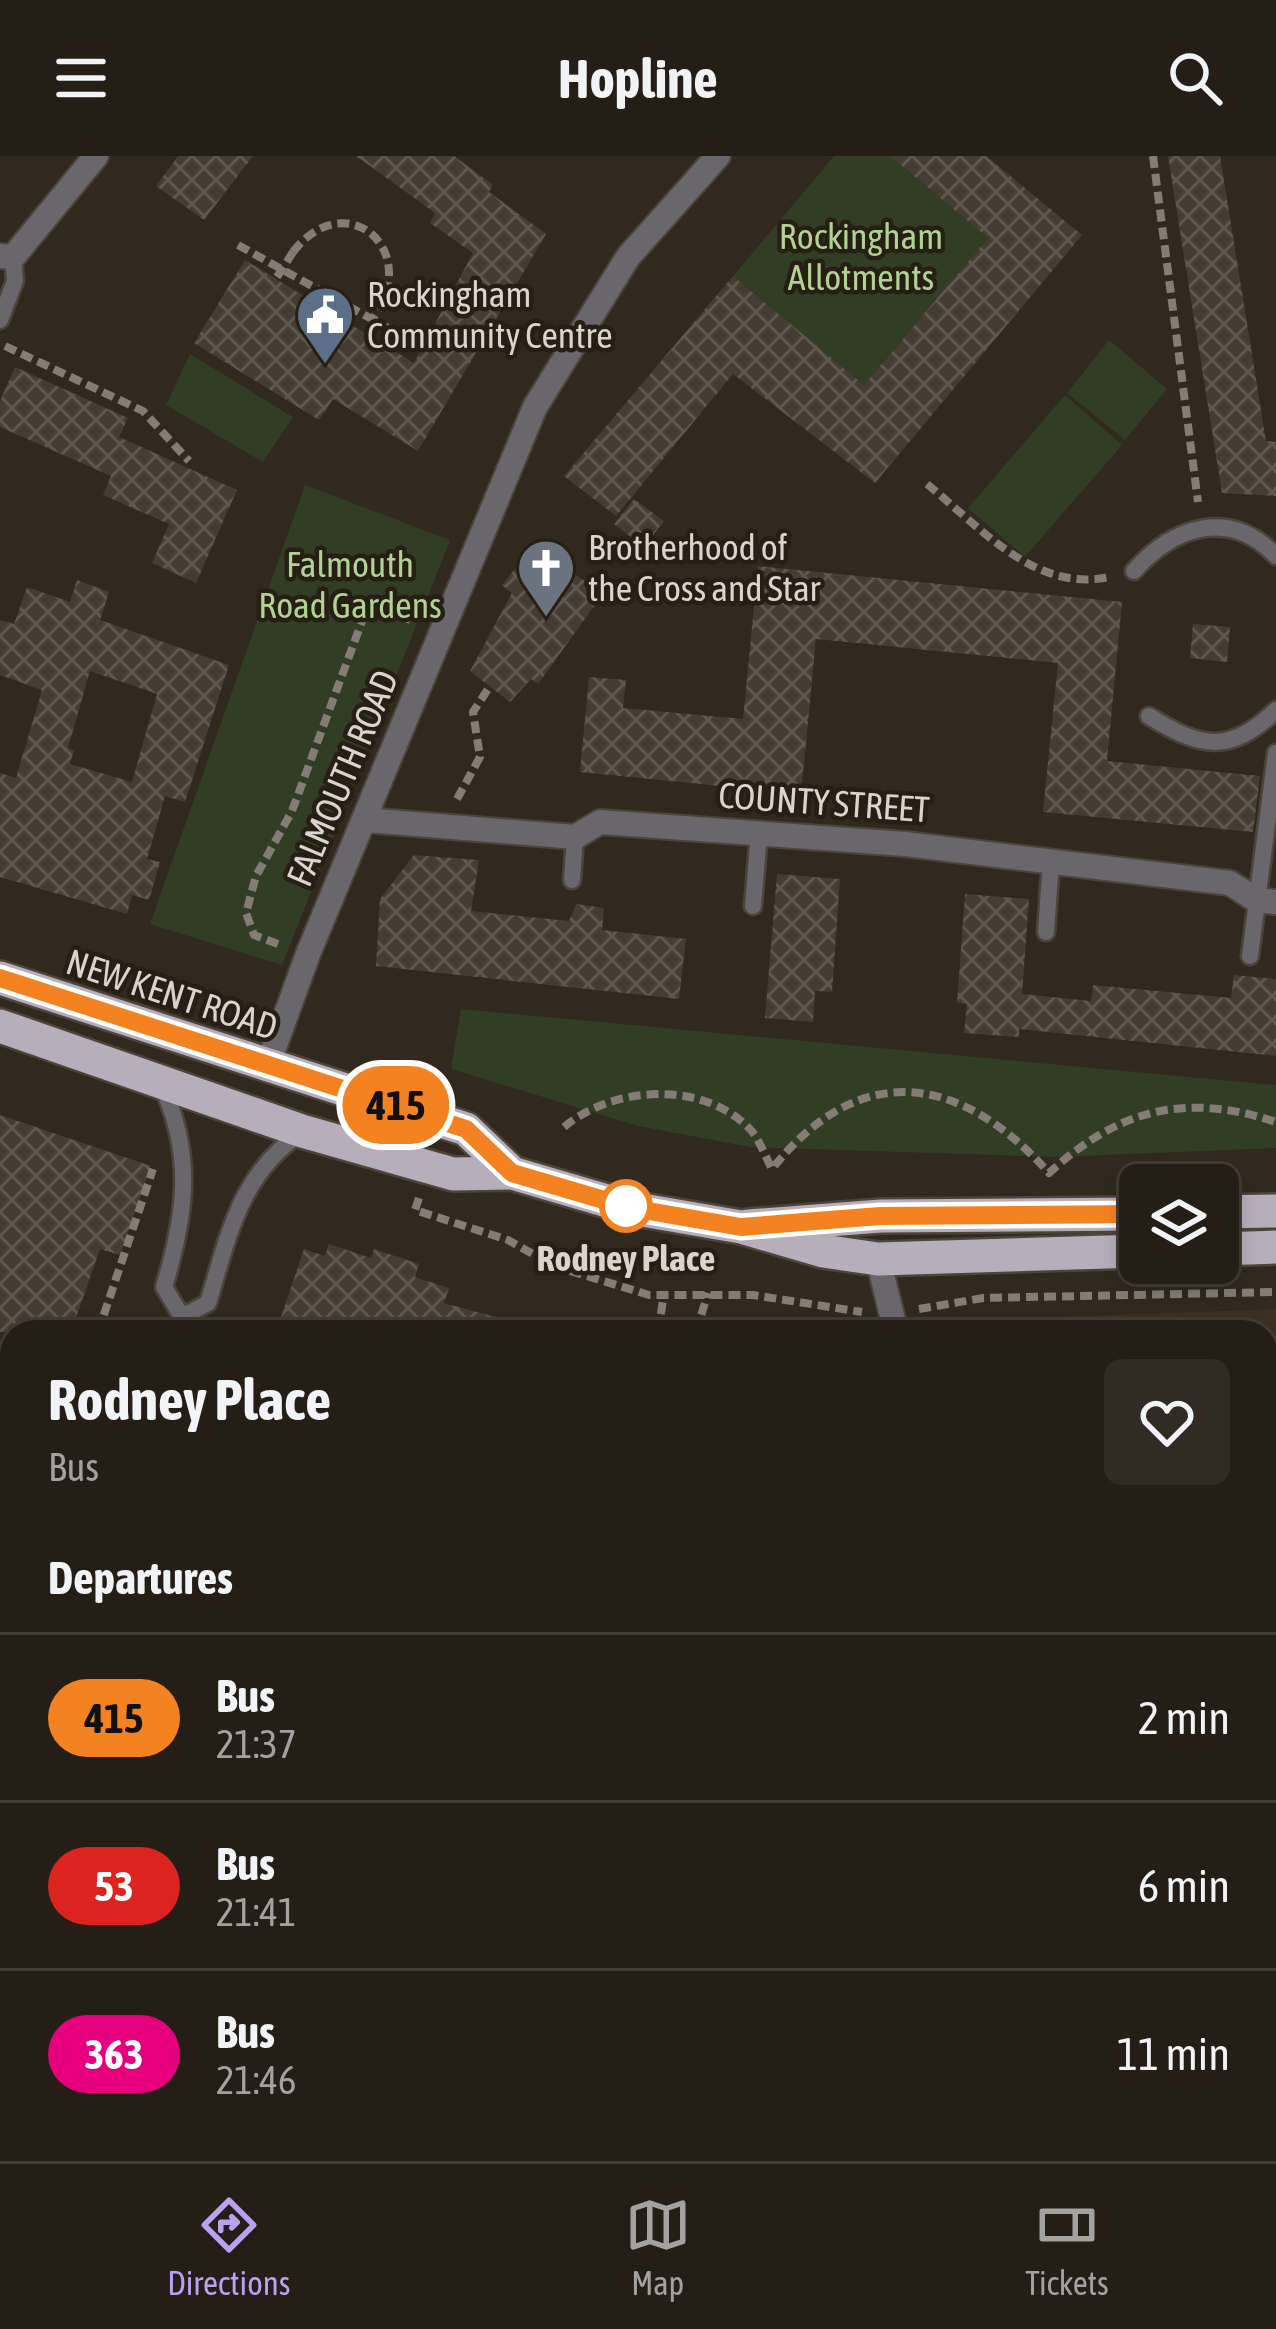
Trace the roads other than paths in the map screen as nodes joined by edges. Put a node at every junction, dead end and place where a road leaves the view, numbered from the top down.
1 (96, 156) edge
2 (718, 156) edge
3 (6, 256) edge
4 (0, 320) edge
5 (1276, 556) edge
6 (1134, 571) road end
7 (1276, 710) edge
8 (1149, 716) dead end
9 (1276, 753) edge
10 (365, 820) junction
11 (759, 832) junction
12 (575, 837) junction
13 (1052, 860) junction
14 (572, 880) dead end
15 (1266, 901) edge
16 (754, 906) dead end
17 (1046, 932) dead end
18 (1250, 956) dead end
19 (0, 978) edge
20 (0, 1026) edge
21 (267, 1067) junction
22 (161, 1084) junction
23 (302, 1131) junction
24 (512, 1173) junction
25 (1276, 1211) edge
26 (1239, 1212) edge
27 (1119, 1214) edge
28 (741, 1227) junction
29 (1276, 1247) edge
30 (1239, 1248) edge
31 (1119, 1252) edge
32 (878, 1259) junction
33 (177, 1320) edge
34 (185, 1320) edge
35 (893, 1320) edge

1 - 3 street
2 - 10 street, FALMOUTH ROAD
3 - 4 lane
5 - 6 lane
7 - 8 lane
9 - 15 lane
10 - 12 street, COUNTY STREET
10 - 21 street, FALMOUTH ROAD
11 - 12 street, COUNTY STREET
11 - 13 street, COUNTY STREET
11 - 16 lane
12 - 14 lane
13 - 15 street, COUNTY STREET
13 - 17 lane
15 - 18 lane
19 - 21 highway, NEW KENT ROAD
20 - 22 highway, NEW KENT ROAD
21 - 24 highway, NEW KENT ROAD
22 - 23 highway, NEW KENT ROAD
22 - 33 lane
23 - 24 highway, NEW KENT ROAD
23 - 34 lane
24 - 28 highway, NEW KENT ROAD
25 - 26 highway
27 - 28 highway, NEW KENT ROAD
28 - 32 highway, NEW KENT ROAD
29 - 30 highway
31 - 32 highway, NEW KENT ROAD
32 - 35 street

